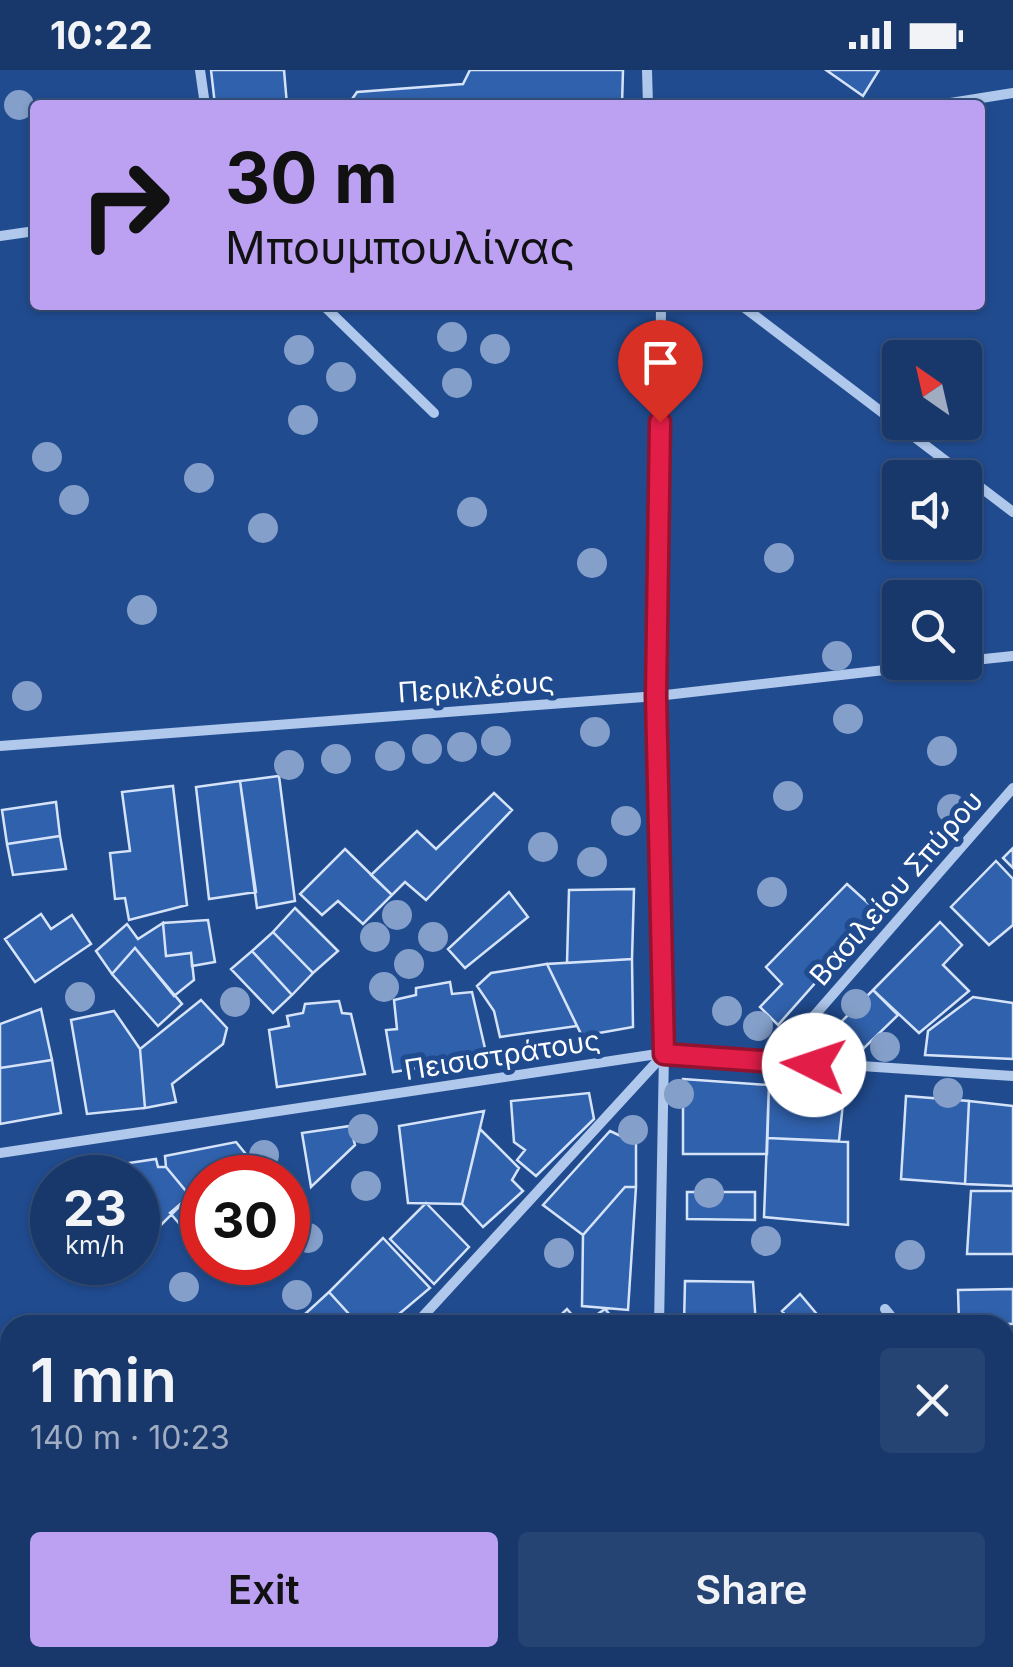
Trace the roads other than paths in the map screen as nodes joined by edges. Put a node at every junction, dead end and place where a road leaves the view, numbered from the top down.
1 (200, 70) edge
2 (647, 70) edge
3 (1013, 93) edge
4 (204, 100) edge
5 (648, 100) edge
6 (969, 100) edge
7 (30, 232) edge
8 (0, 236) edge
9 (328, 310) edge
10 (662, 310) edge
11 (748, 310) edge
12 (434, 413) dead end
13 (1013, 512) edge
14 (1013, 656) edge
15 (982, 660) edge
16 (882, 670) edge
17 (656, 696) junction
18 (0, 746) edge
19 (1013, 788) edge
20 (664, 1054) junction
21 (774, 1063) junction
22 (1013, 1076) edge
23 (0, 1153) edge
24 (885, 1310) dead end
25 (424, 1315) edge
26 (659, 1315) edge
27 (889, 1315) edge

1 - 4 street
2 - 5 street
3 - 6 street
7 - 8 street
9 - 12 street
10 - 17 street
11 - 13 street
14 - 15 street
16 - 17 street, Περικλέους
17 - 18 street, Περικλέους
17 - 20 street
19 - 21 street, Βασιλείου Σπύρου
20 - 21 street, Πεισιστράτους
20 - 23 street, Πεισιστράτους
20 - 25 street
20 - 26 street
21 - 22 street, Πεισιστράτους
24 - 27 street

